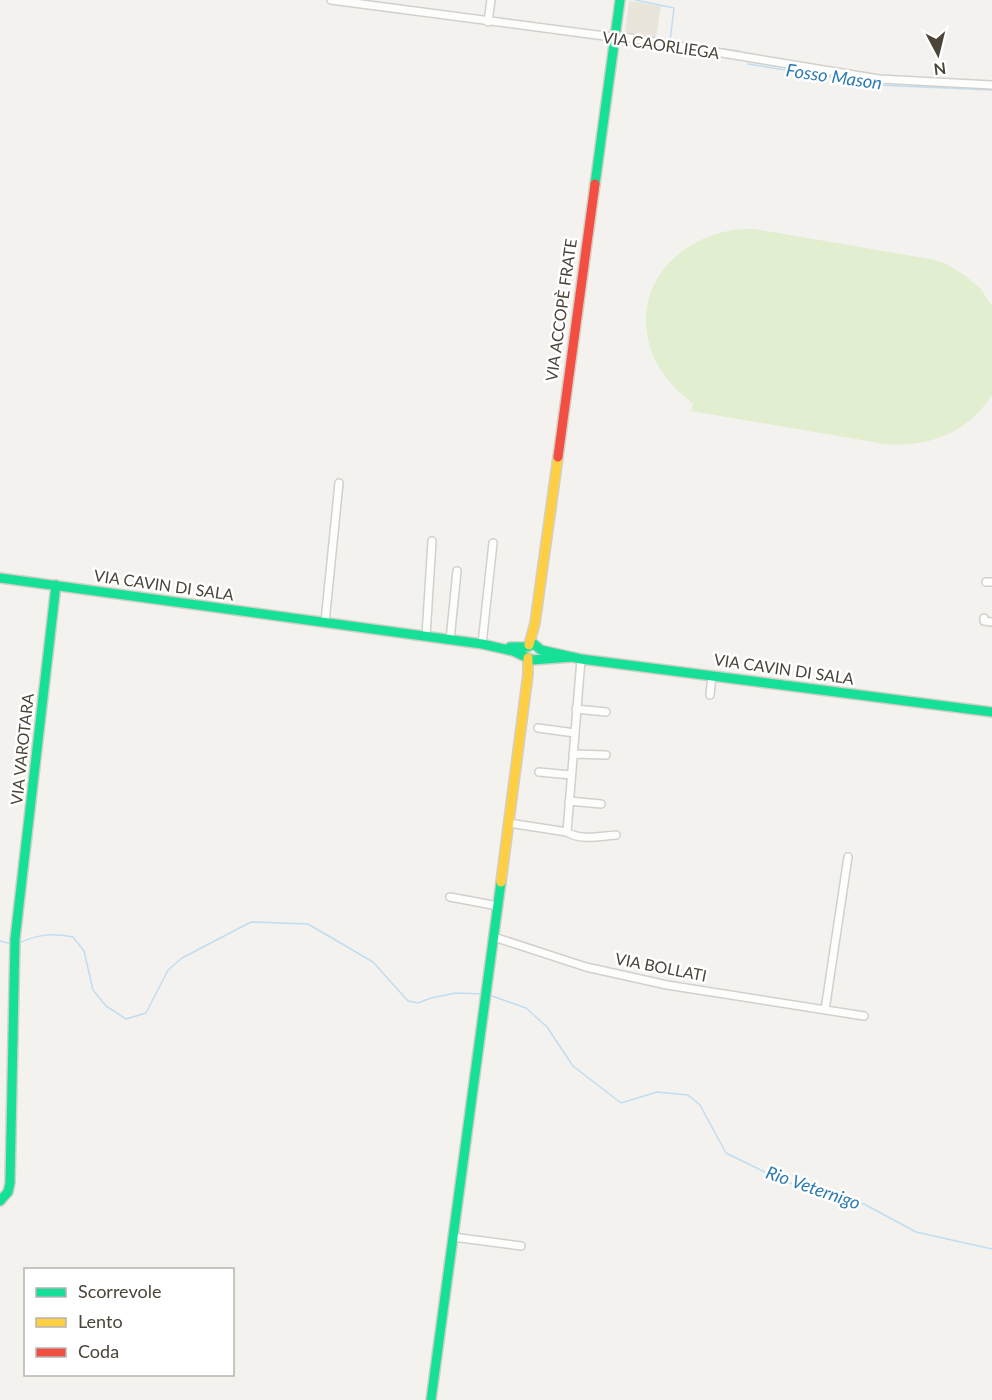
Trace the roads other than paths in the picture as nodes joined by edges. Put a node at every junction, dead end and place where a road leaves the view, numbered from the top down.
1 (331, 0) edge
2 (491, 0) edge
3 (620, 0) edge
4 (488, 22) junction
5 (615, 37) junction
6 (992, 85) edge
7 (339, 483) dead end
8 (432, 541) dead end
9 (493, 543) dead end
10 (457, 571) dead end
11 (0, 578) edge
12 (56, 585) junction
13 (984, 618) dead end
14 (325, 622) junction
15 (992, 622) edge
16 (426, 636) junction
17 (450, 639) junction
18 (482, 644) junction
19 (533, 652) junction
20 (577, 658) junction
21 (712, 675) junction
22 (710, 696) dead end
23 (576, 709) junction
24 (606, 712) dead end
25 (992, 712) edge
26 (538, 728) dead end
27 (575, 733) junction
28 (573, 754) junction
29 (606, 755) dead end
30 (539, 772) dead end
31 (571, 775) junction
32 (569, 801) junction
33 (601, 804) dead end
34 (509, 823) junction
35 (567, 832) junction
36 (616, 835) dead end
37 (848, 857) dead end
38 (450, 897) dead end
39 (498, 906) junction
40 (494, 937) junction
41 (825, 1010) junction
42 (864, 1016) dead end
43 (0, 1201) edge
44 (453, 1237) junction
45 (521, 1246) dead end
46 (431, 1400) edge

1 - 4 street, VIA CAORLIEGA
2 - 4 street
3 - 5 main road, VIA ACCOPÈ FRATE
4 - 5 street, VIA CAORLIEGA
5 - 6 street, VIA CAORLIEGA
5 - 19 main road, VIA ACCOPÈ FRATE
7 - 14 street
8 - 16 street
9 - 18 street
10 - 17 street
11 - 12 main road, VIA CAVIN DI SALA
12 - 14 main road, VIA CAVIN DI SALA
12 - 43 main road, VIA VAROTARA
13 - 15 street
14 - 16 main road, VIA CAVIN DI SALA
16 - 17 main road, VIA CAVIN DI SALA
17 - 18 main road, VIA CAVIN DI SALA
18 - 19 main road, VIA CAVIN DI SALA
19 - 20 main road, VIA CAVIN DI SALA
19 - 34 main road
20 - 21 main road, VIA CAVIN DI SALA
20 - 23 street
21 - 22 street
21 - 25 main road, VIA CAVIN DI SALA
23 - 24 street
23 - 27 street
26 - 27 street
27 - 28 street
28 - 29 street
28 - 31 street
30 - 31 street
31 - 32 street
32 - 33 street
32 - 35 street
34 - 35 street
34 - 39 main road
35 - 36 street
37 - 41 street
38 - 39 street
39 - 40 main road
40 - 41 street, VIA BOLLATI
40 - 44 main road
41 - 42 street, VIA BOLLATI
44 - 45 street
44 - 46 main road

